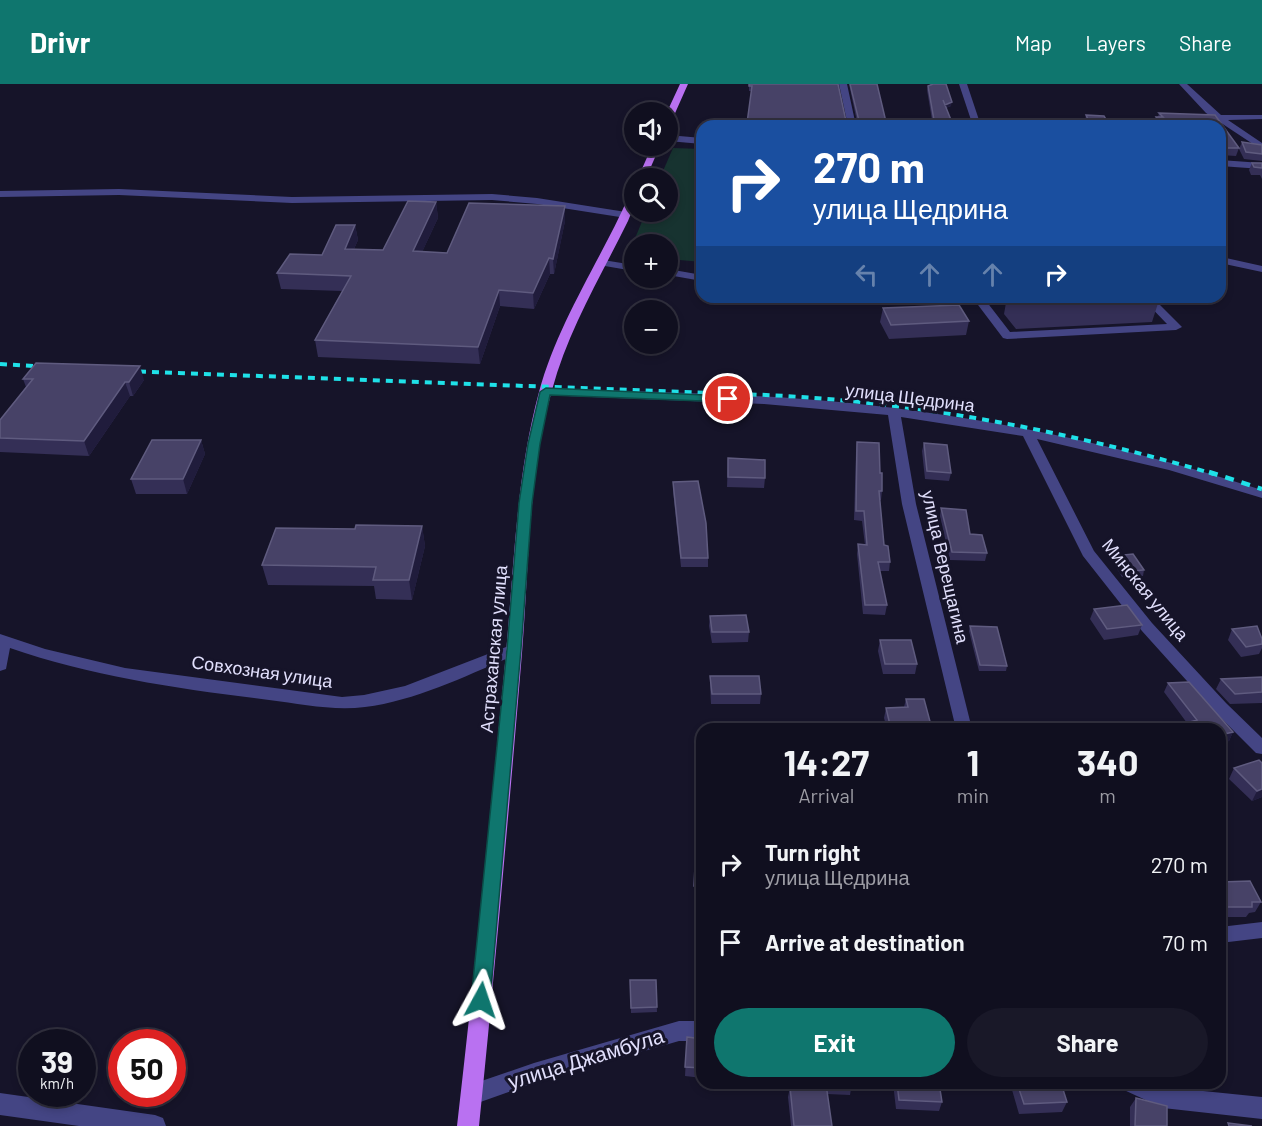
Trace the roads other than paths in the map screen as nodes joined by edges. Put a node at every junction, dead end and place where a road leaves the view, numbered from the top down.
1 (684, 84) edge
2 (843, 84) edge
3 (963, 84) edge
4 (1183, 84) edge
5 (676, 102) edge
6 (1262, 117) edge
7 (1221, 118) junction
8 (851, 120) edge
9 (975, 120) edge
10 (1224, 120) edge
11 (1226, 122) edge
12 (678, 139) edge
13 (696, 140) edge
14 (1262, 147) edge
15 (1226, 163) edge
16 (1262, 166) edge
17 (0, 194) edge
18 (624, 215) edge
19 (624, 219) edge
20 (1226, 261) edge
21 (603, 263) junction
22 (624, 266) edge
23 (1262, 269) edge
24 (678, 274) edge
25 (696, 277) edge
26 (982, 303) edge
27 (1152, 303) edge
28 (546, 392) junction
29 (894, 412) junction
30 (1028, 434) junction
31 (1262, 494) edge
32 (0, 640) edge
33 (514, 649) junction
34 (0, 665) edge
35 (963, 723) edge
36 (1262, 747) edge
37 (1262, 930) edge
38 (1226, 934) edge
39 (696, 1031) edge
40 (1145, 1089) edge
41 (472, 1094) junction
42 (0, 1104) edge
43 (1262, 1108) edge
44 (155, 1126) edge
45 (468, 1126) edge

1 - 5 main road
2 - 8 street
3 - 9 street
4 - 7 street
6 - 7 street
7 - 10 street
11 - 14 street
12 - 13 street
15 - 16 street
17 - 18 street
19 - 21 main road, Астраханская улица
20 - 23 street
21 - 22 street
21 - 28 main road, Астраханская улица
24 - 25 street
26 - 27 street
28 - 29 street, улица Щедрина
28 - 33 main road, Астраханская улица
29 - 30 street, улица Щедрина
29 - 35 street, улица Верещагина
30 - 31 street, улица Щедрина
30 - 36 street, Минская улица
32 - 33 street, Совхозная улица
32 - 34 street
33 - 41 main road, Астраханская улица
37 - 38 street
39 - 41 street, улица Джамбула
40 - 43 street
41 - 45 main road, Астраханская улица
42 - 44 street

